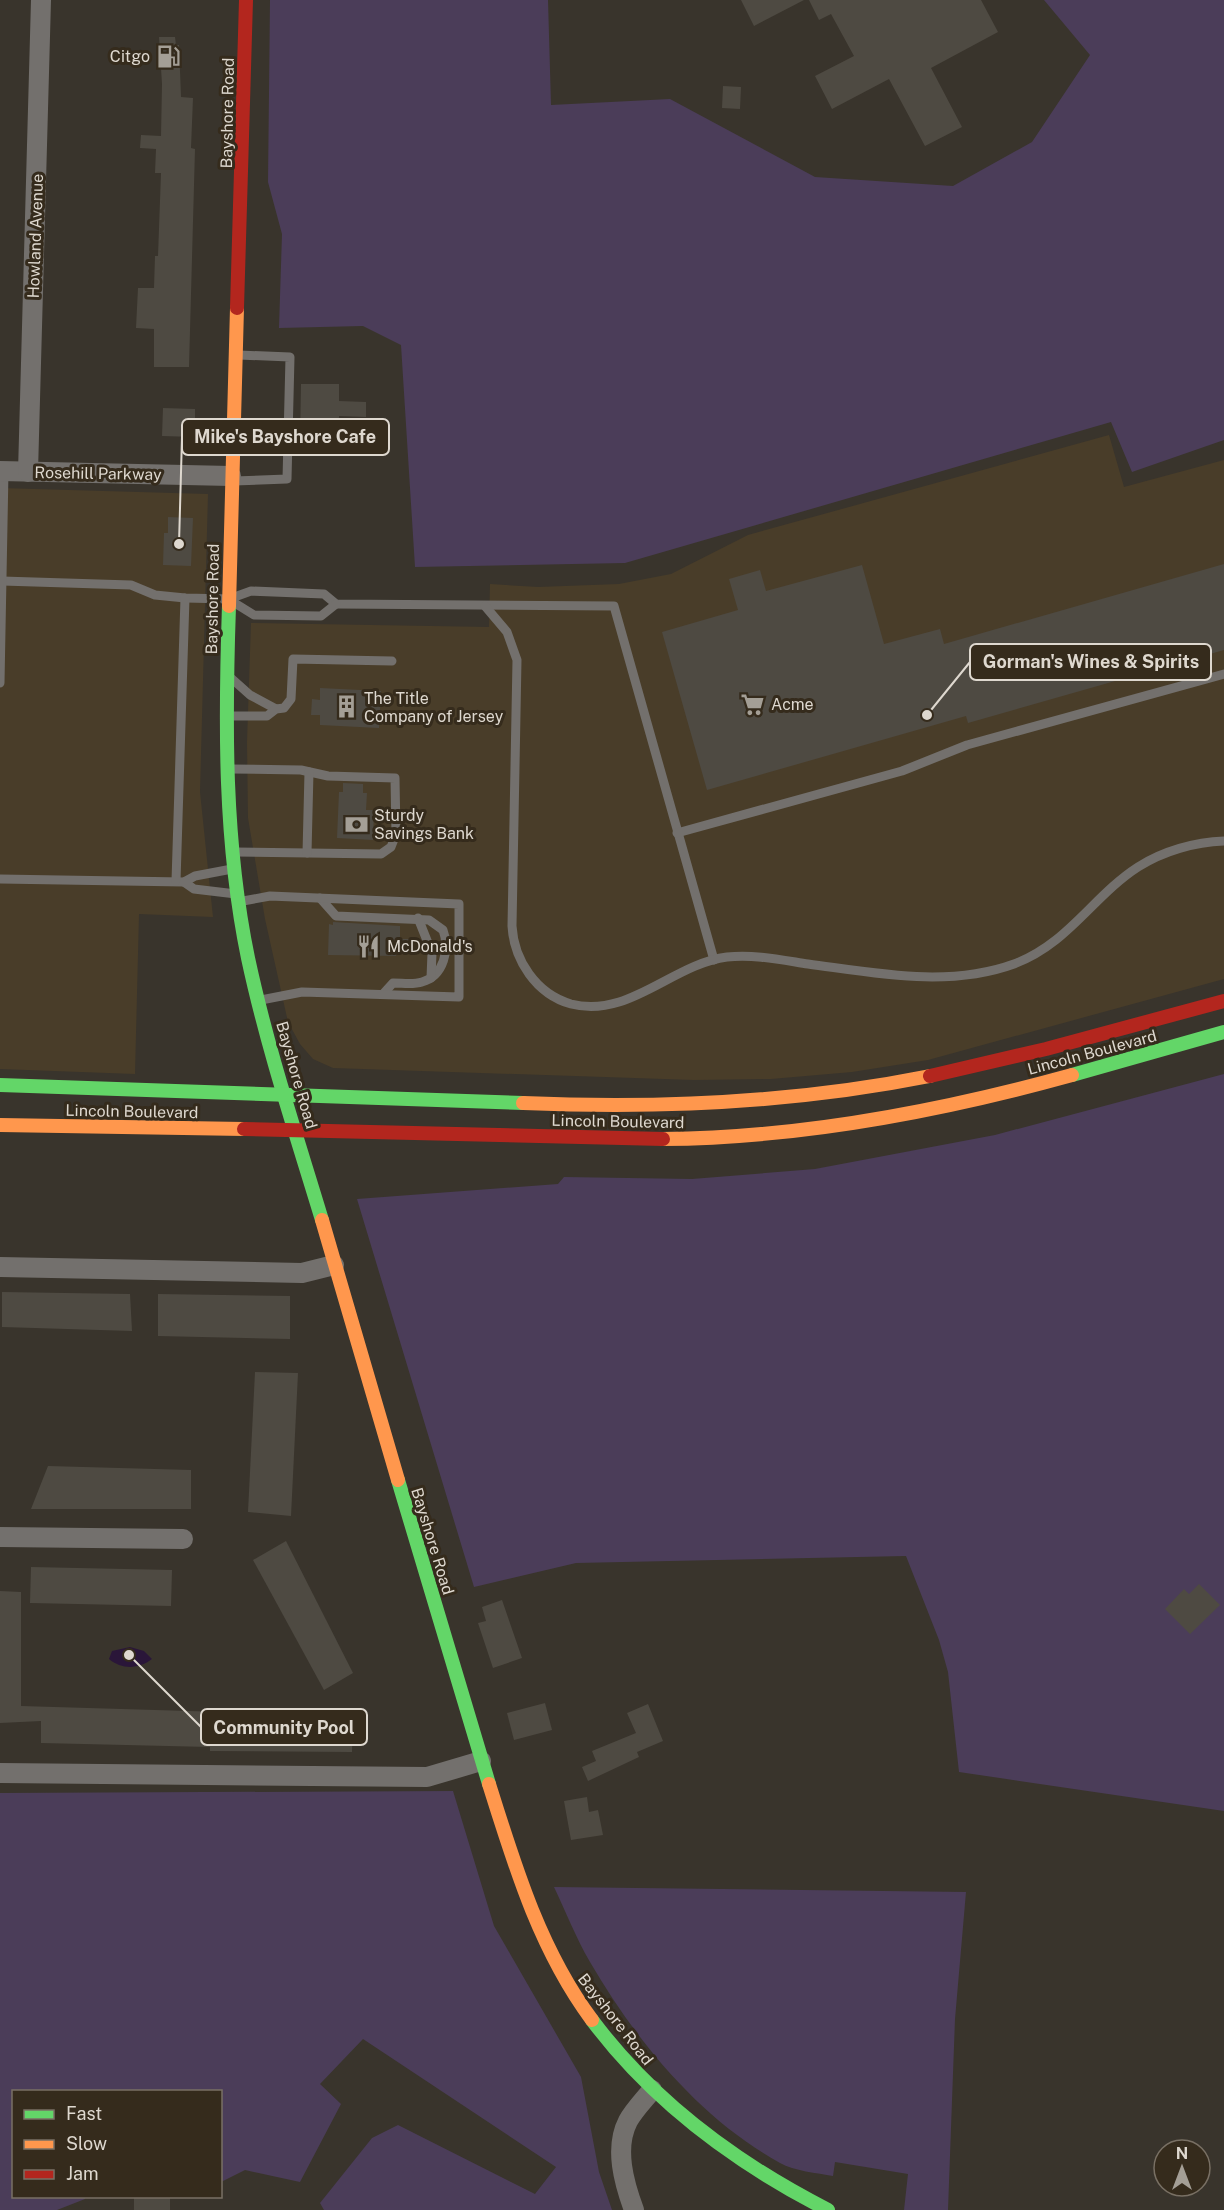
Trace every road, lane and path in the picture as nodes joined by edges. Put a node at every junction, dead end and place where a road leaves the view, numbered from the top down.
1 (41, 0) edge
2 (246, 0) edge
3 (237, 355) junction
4 (2, 471) edge
5 (28, 472) junction
6 (231, 478) junction
7 (2, 581) junction
8 (185, 597) junction
9 (229, 599) junction
10 (336, 604) junction
11 (485, 606) junction
12 (392, 661) dead end
13 (227, 674) junction
14 (1224, 674) edge
15 (0, 683) edge
16 (276, 710) junction
17 (225, 716) junction
18 (226, 769) junction
19 (309, 772) junction
20 (676, 833) junction
21 (1224, 841) edge
22 (233, 852) junction
23 (307, 853) junction
24 (235, 869) junction
25 (0, 879) edge
26 (180, 882) junction
27 (238, 898) junction
28 (320, 898) junction
29 (418, 918) junction
30 (714, 960) junction
31 (431, 978) junction
32 (383, 994) junction
33 (259, 1000) junction
34 (1224, 1001) edge
35 (1224, 1032) edge
36 (0, 1086) edge
37 (284, 1092) junction
38 (0, 1125) edge
39 (294, 1129) junction
40 (334, 1265) junction
41 (0, 1267) edge
42 (0, 1537) edge
43 (183, 1539) dead end
44 (481, 1761) junction
45 (0, 1773) edge
46 (651, 2090) junction
47 (634, 2210) edge
48 (828, 2210) edge

1 - 5 street, Howland Avenue
2 - 3 main road, Bayshore Road
3 - 6 main road, Bayshore Road
3 - 6 lane
4 - 5 street, Rosehill Parkway
4 - 7 lane
5 - 6 street, Rosehill Parkway
6 - 9 main road, Bayshore Road
7 - 8 lane
7 - 15 lane
8 - 9 lane
8 - 26 lane
9 - 10 lane
9 - 10 lane
9 - 13 main road, Bayshore Road
10 - 11 lane
11 - 20 lane
11 - 30 lane
12 - 16 lane
13 - 16 lane
13 - 17 main road, Bayshore Road
14 - 20 lane
16 - 17 lane
17 - 18 main road, Bayshore Road
18 - 19 lane
18 - 22 main road, Bayshore Road
19 - 23 lane
19 - 23 lane
20 - 30 lane
21 - 30 lane
22 - 23 lane
22 - 24 main road, Bayshore Road
24 - 26 lane
24 - 27 main road, Bayshore Road
25 - 26 lane
26 - 27 lane
27 - 28 lane
27 - 33 main road, Bayshore Road
28 - 29 lane
28 - 32 lane
29 - 31 lane
29 - 31 lane
31 - 32 lane
32 - 33 lane
33 - 37 main road, Bayshore Road
34 - 37 main road, Lincoln Boulevard
35 - 39 main road, Lincoln Boulevard
36 - 37 main road, Lincoln Boulevard
37 - 39 main road, Bayshore Road
38 - 39 main road, Lincoln Boulevard
39 - 40 main road, Bayshore Road
40 - 41 street
40 - 44 main road, Bayshore Road
42 - 43 street
44 - 45 street
44 - 46 main road, Bayshore Road
46 - 47 street
46 - 48 main road, Bayshore Road

